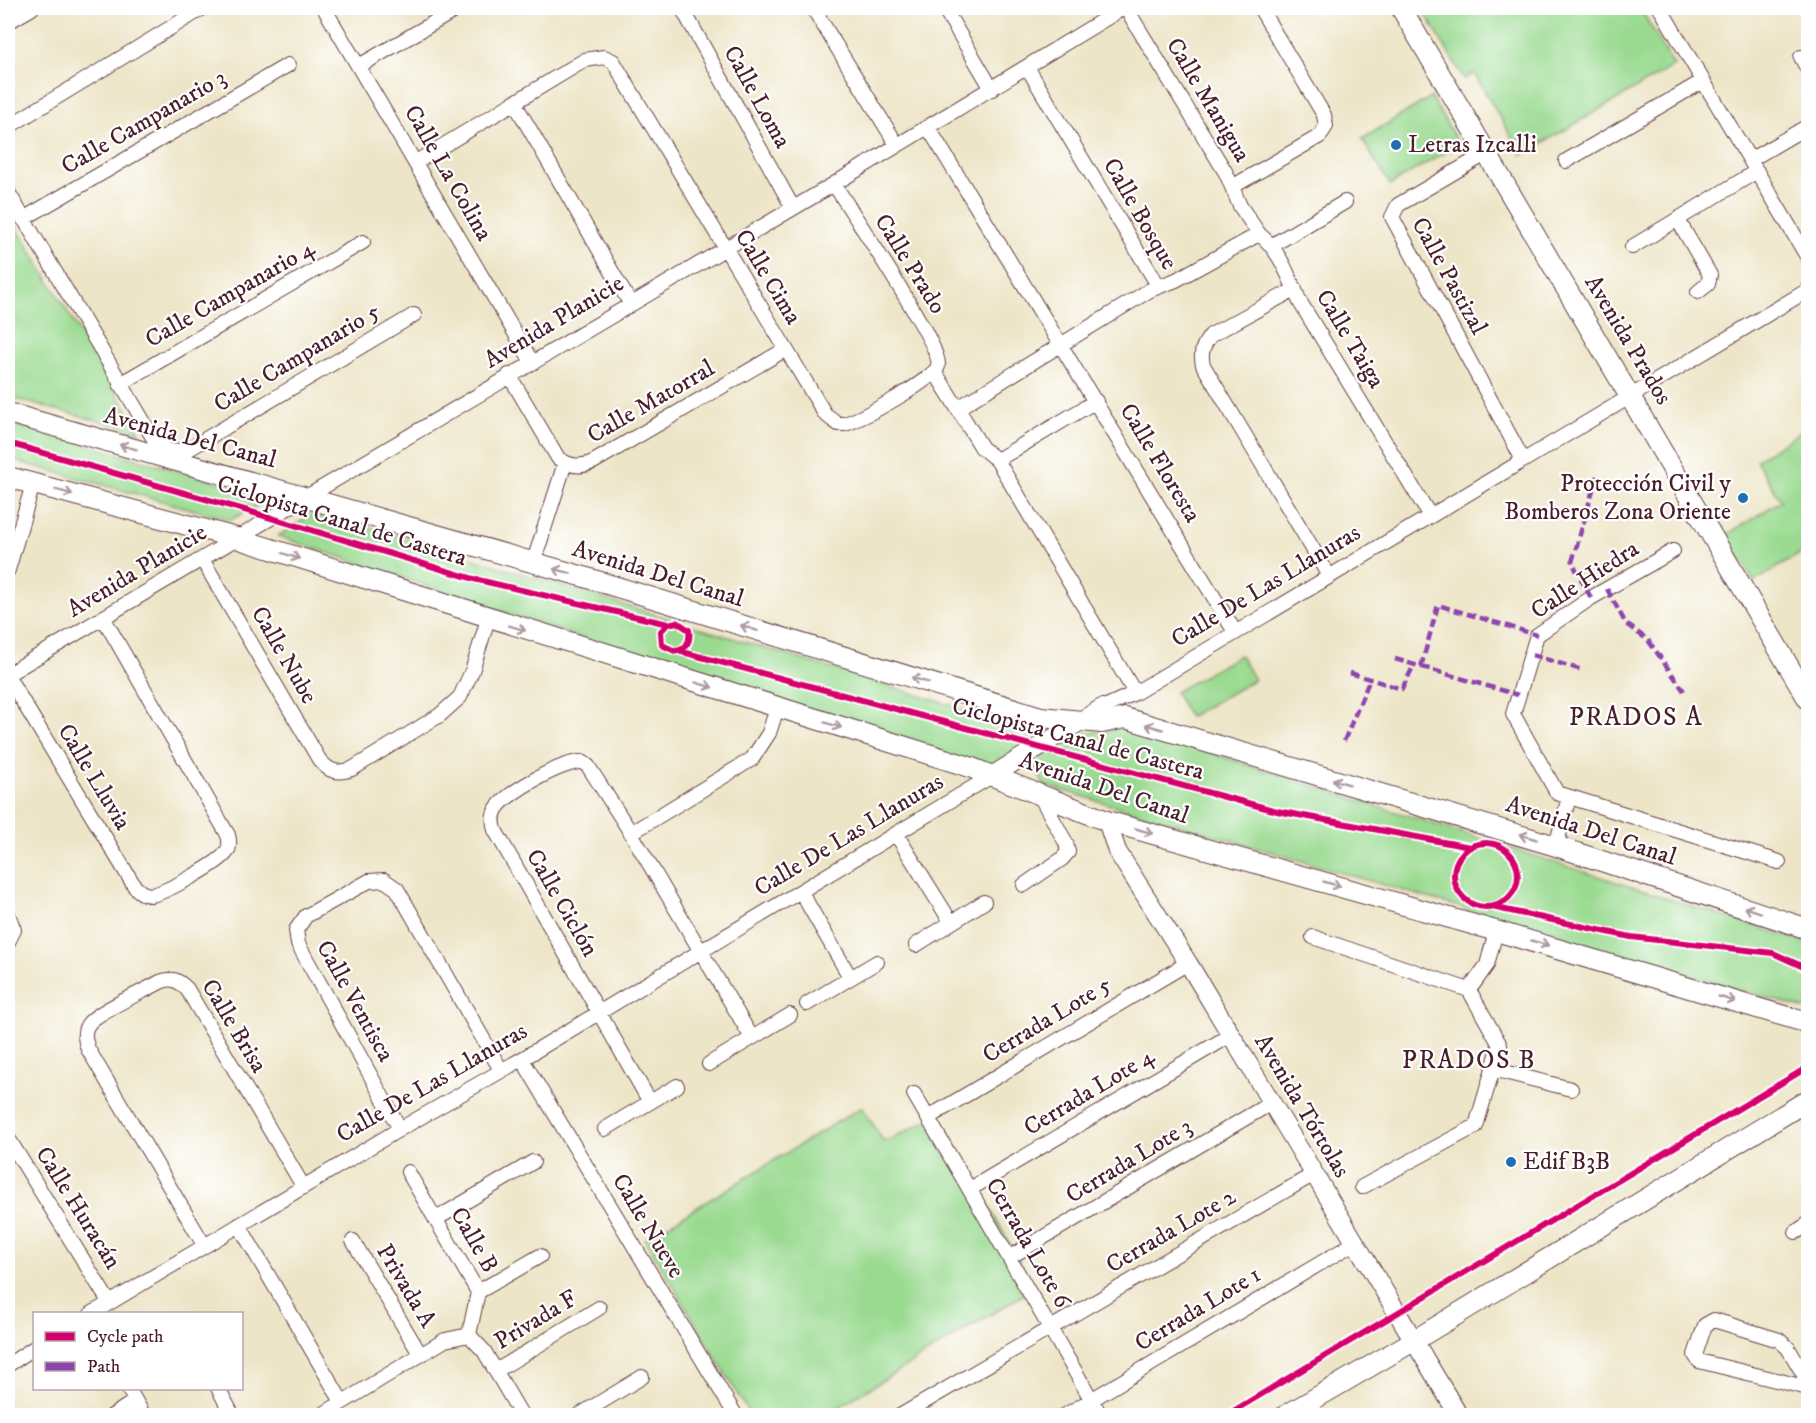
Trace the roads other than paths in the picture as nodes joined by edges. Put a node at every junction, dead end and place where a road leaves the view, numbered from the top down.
1 (32, 8) edge
2 (203, 8) edge
3 (324, 8) edge
4 (459, 8) edge
5 (682, 8) edge
6 (813, 8) edge
7 (944, 8) edge
8 (1125, 8) edge
9 (1260, 8) edge
10 (1401, 8) edge
11 (1660, 8) edge
12 (8, 22) edge
13 (1801, 57) dead end
14 (288, 64) dead end
15 (359, 66) junction
16 (1027, 67) junction
17 (1809, 70) edge
18 (1703, 81) junction
19 (992, 88) junction
20 (514, 102) junction
21 (1809, 126) edge
22 (8, 127) edge
23 (928, 127) junction
24 (897, 145) junction
25 (1487, 153) junction
26 (1566, 161) dead end
27 (416, 162) junction
28 (1753, 166) junction
29 (834, 184) junction
30 (1232, 187) junction
31 (8, 192) edge
32 (1345, 202) dead end
33 (794, 208) junction
34 (23, 219) junction
35 (1677, 220) junction
36 (1259, 234) junction
37 (363, 242) dead end
38 (1271, 246) junction
39 (724, 248) junction
40 (1632, 248) dead end
41 (1809, 258) edge
42 (1159, 287) junction
43 (1295, 289) junction
44 (1809, 290) edge
45 (1698, 292) dead end
46 (630, 303) junction
47 (414, 315) dead end
48 (1061, 343) junction
49 (786, 349) junction
50 (532, 362) junction
51 (935, 372) junction
52 (509, 375) junction
53 (120, 384) junction
54 (1631, 395) junction
55 (1096, 401) junction
56 (958, 408) junction
57 (8, 413) edge
58 (997, 460) junction
59 (1523, 460) junction
60 (565, 463) junction
61 (8, 477) edge
62 (33, 484) junction
63 (306, 496) junction
64 (1430, 516) junction
65 (236, 538) junction
66 (1673, 550) dead end
67 (202, 559) junction
68 (533, 564) junction
69 (8, 570) edge
70 (1329, 576) junction
71 (104, 619) junction
72 (488, 619) junction
73 (1235, 632) junction
74 (8, 675) edge
75 (1806, 689) edge
76 (1135, 693) junction
77 (777, 708) junction
78 (1102, 708) joint
79 (1078, 723) junction
80 (990, 777) junction
81 (1040, 794) junction
82 (1569, 797) junction
83 (1107, 821) junction
84 (632, 833) junction
85 (896, 834) junction
86 (1556, 846) junction
87 (1779, 862) dead end
88 (1024, 885) dead end
89 (801, 892) junction
90 (984, 902) dead end
91 (8, 914) edge
92 (951, 922) junction
93 (1809, 929) edge
94 (1496, 931) junction
95 (1313, 937) dead end
96 (8, 942) edge
97 (916, 945) dead end
98 (701, 952) junction
99 (877, 962) dead end
100 (1188, 963) junction
101 (850, 977) junction
102 (1468, 990) junction
103 (807, 1004) dead end
104 (598, 1012) junction
105 (790, 1015) dead end
106 (1809, 1023) edge
107 (1231, 1035) junction
108 (752, 1038) junction
109 (522, 1059) junction
110 (709, 1064) dead end
111 (1493, 1069) junction
112 (501, 1070) junction
113 (677, 1086) dead end
114 (1571, 1089) dead end
115 (914, 1094) dead end
116 (1809, 1100) edge
117 (650, 1102) junction
118 (1271, 1102) junction
119 (929, 1117) junction
120 (399, 1129) junction
121 (604, 1129) dead end
122 (8, 1138) edge
123 (533, 1161) dead end
124 (408, 1172) dead end
125 (1314, 1174) junction
126 (303, 1186) junction
127 (1362, 1187) dead end
128 (970, 1189) junction
129 (436, 1219) junction
130 (1809, 1224) edge
131 (239, 1225) junction
132 (1796, 1232) dead end
133 (353, 1241) dead end
134 (1356, 1242) junction
135 (204, 1245) junction
136 (540, 1256) dead end
137 (1010, 1257) junction
138 (478, 1292) junction
139 (109, 1302) junction
140 (599, 1308) dead end
141 (94, 1312) edge
142 (1051, 1327) junction
143 (469, 1335) junction
144 (1415, 1340) junction
145 (33, 1349) edge
146 (420, 1354) junction
147 (8, 1363) edge
148 (496, 1371) junction
149 (642, 1377) dead end
150 (1809, 1382) edge
151 (1809, 1388) edge
152 (129, 1390) edge
153 (219, 1390) edge
154 (1091, 1399) junction
155 (135, 1401) junction
156 (342, 1402) junction
157 (112, 1416) edge
158 (144, 1416) edge
159 (233, 1416) edge
160 (320, 1416) edge
161 (522, 1416) edge
162 (578, 1416) edge
163 (736, 1416) edge
164 (900, 1416) edge
165 (1064, 1416) edge
166 (1101, 1416) edge
167 (1286, 1416) edge
168 (1459, 1416) edge

1 - 12 street
2 - 22 street
3 - 15 street, Calle La Colina
4 - 15 street
5 - 33 street, Calle Loma
6 - 24 street
7 - 19 street
8 - 16 street, Avenida Planicie
8 - 30 street, Calle Manigua
9 - 30 street, Calle Manigua
10 - 25 main road, Avenida Prados
11 - 18 street
13 - 17 street
14 - 34 street, Calle Campanario 3
15 - 27 street, Calle La Colina
16 - 19 street, Avenida Planicie
16 - 42 street, Calle Bosque
18 - 26 street
18 - 28 street
19 - 23 street, Avenida Planicie
20 - 27 street
20 - 39 street, Calle Cima
20 - 46 street
21 - 28 street
23 - 24 street, Avenida Planicie
23 - 48 street
24 - 29 street, Avenida Planicie
25 - 54 main road, Avenida Prados
25 - 59 street, Calle Pastizal
27 - 50 street, Calle La Colina
28 - 35 street
28 - 41 street
29 - 33 street, Avenida Planicie
29 - 51 street, Calle Prado
30 - 36 street
31 - 34 street
32 - 38 street
33 - 39 street, Avenida Planicie
34 - 53 street
35 - 40 street
35 - 45 street
36 - 38 street
36 - 42 street
37 - 53 street, Calle Campanario 4
38 - 43 street
39 - 46 street, Avenida Planicie
39 - 49 street, Calle Cima
42 - 48 street, Calle Bosque
43 - 64 street, Calle Taiga
43 - 70 street, Calle Taiga
44 - 54 street, Calle De Las Llanuras
46 - 50 street, Avenida Planicie
47 - 53 street, Calle Campanario 5
48 - 55 street
48 - 56 street, Calle Bosque
49 - 51 street, Calle Cima
49 - 60 street, Calle Matorral
50 - 52 street, Avenida Planicie
51 - 56 street
52 - 60 street, Calle Matorral
52 - 63 street, Avenida Planicie
54 - 59 street, Calle De Las Llanuras
54 - 75 main road, Avenida Prados
55 - 58 street, Calle Floresta
55 - 73 street, Calle Floresta
56 - 58 street
63 -> 57 main road, Avenida Del Canal
58 - 76 street
59 - 64 street, Calle De Las Llanuras
60 - 68 street
61 - 62 main road, Avenida Del Canal
62 -> 65 main road, Avenida Del Canal
62 - 69 street
63 - 65 street, Avenida Planicie
63 - 68 main road, Avenida Del Canal
64 - 70 street, Calle De Las Llanuras
65 - 67 street, Avenida Planicie
65 -> 72 main road, Avenida Del Canal
66 - 82 street, Calle Hiedra
67 - 71 street, Avenida Planicie
67 - 72 street, Calle Nube
79 -> 68 main road, Avenida Del Canal
70 - 73 street, Calle De Las Llanuras
71 - 74 street, Avenida Planicie
71 - 74 street, Calle Lluvia
72 -> 77 main road, Avenida Del Canal
73 - 76 street, Calle De Las Llanuras
76 - 78 street, Calle De Las Llanuras
77 -> 80 main road, Avenida Del Canal
77 - 84 street
78 - 79 street, Calle De Las Llanuras
79 - 80 street, Calle De Las Llanuras
86 -> 79 main road, Avenida Del Canal
80 - 81 main road, Avenida Del Canal
80 - 85 street, Calle De Las Llanuras
81 - 83 main road, Avenida Del Canal
81 - 88 street
82 - 86 street
82 - 87 street
83 -> 94 main road, Avenida Del Canal
83 - 100 street, Avenida Tórtolas
84 - 98 street
84 - 104 street, Calle Ciclón
85 - 89 street, Calle De Las Llanuras
85 - 92 street
93 -> 86 main road, Avenida Del Canal
89 - 98 street, Calle De Las Llanuras
89 - 101 street
90 - 92 street
91 - 96 street
92 - 97 street
94 - 102 street
94 -> 106 main road, Avenida Del Canal
95 - 102 street
98 - 104 street, Calle De Las Llanuras
98 - 108 street
99 - 101 street
100 - 107 street, Avenida Tórtolas
100 - 119 street, Cerrada Lote 5
101 - 103 street
102 - 111 street
104 - 109 street, Calle De Las Llanuras
104 - 117 street, Calle Ciclón
105 - 108 street
107 - 118 street, Avenida Tórtolas
107 - 128 street, Cerrada Lote 4
108 - 110 street
109 - 112 street, Calle De Las Llanuras
109 - 163 street, Calle Nueve
111 - 114 street
111 - 127 street
112 - 120 street, Calle De Las Llanuras
112 - 120 street, Calle Ventisca
113 - 117 street
115 - 119 street, Cerrada Lote 6
116 - 144 main road
117 - 121 street
118 - 125 street, Avenida Tórtolas
118 - 137 street, Cerrada Lote 3
119 - 128 street, Cerrada Lote 6
120 - 126 street, Calle De Las Llanuras
122 - 139 street, Calle Huracán
123 - 129 street
124 - 129 street, Calle B
125 - 134 street, Avenida Tórtolas
125 - 142 street, Cerrada Lote 2
126 - 131 street, Calle De Las Llanuras
126 - 135 street, Calle Brisa
128 - 137 street, Cerrada Lote 6
129 - 138 street, Calle B
130 - 132 street
131 - 135 street, Calle De Las Llanuras
131 - 156 street
133 - 146 street, Privada A
134 - 144 street, Avenida Tórtolas
134 - 154 street, Cerrada Lote 1
135 - 139 street, Calle De Las Llanuras
136 - 138 street
137 - 142 street, Cerrada Lote 6
138 - 143 street, Calle B
139 - 141 street, Calle De Las Llanuras
140 - 148 street, Privada F
142 - 154 street, Cerrada Lote 6
142 - 164 street, Cerrada Lote 2
143 - 146 street
143 - 148 street
144 - 167 main road
144 - 168 street, Avenida Tórtolas
145 - 147 street
146 - 156 street
148 - 161 street
149 - 162 street
150 - 151 street
152 - 155 street
153 - 159 street
154 - 165 street, Cerrada Lote 1
154 - 166 street, Cerrada Lote 6
155 - 157 street
155 - 158 street
156 - 160 street

